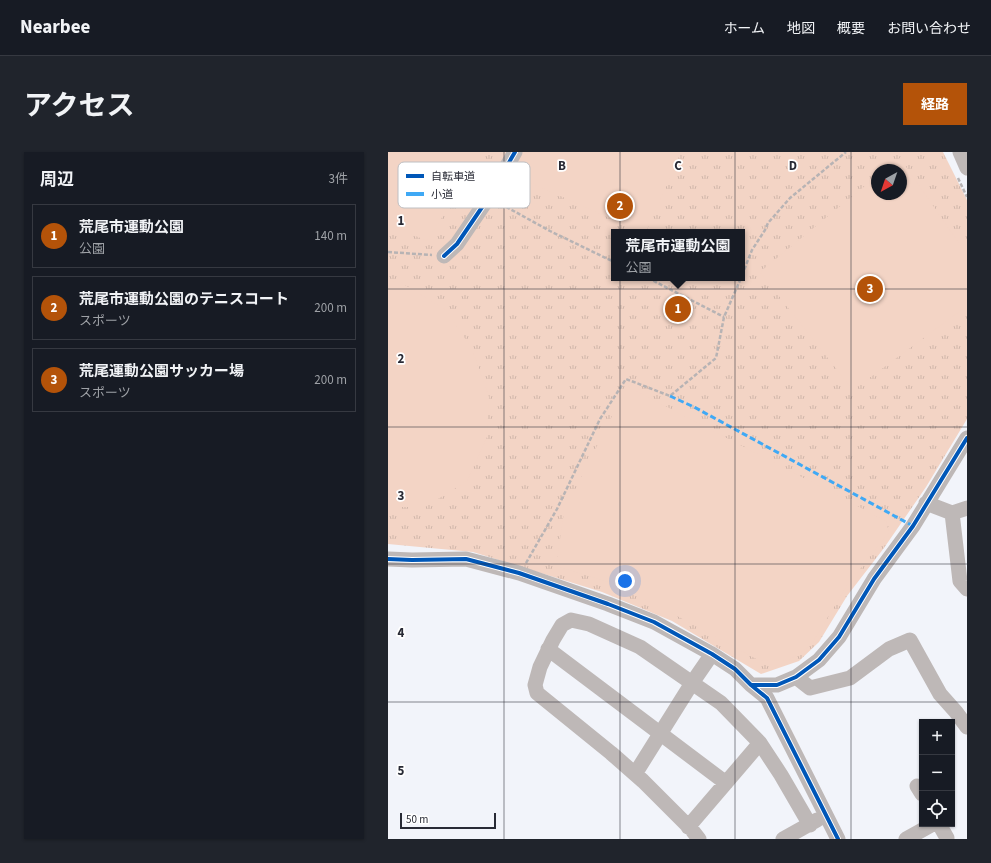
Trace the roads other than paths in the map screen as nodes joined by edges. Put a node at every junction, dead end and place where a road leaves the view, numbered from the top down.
1 (515, 152) edge
2 (960, 152) edge
3 (509, 162) edge
4 (967, 168) edge
5 (482, 208) edge
6 (444, 256) road end
7 (967, 438) edge
8 (926, 503) junction
9 (967, 508) edge
10 (952, 513) junction
11 (388, 559) edge
12 (967, 589) edge
13 (548, 650) junction
14 (712, 654) junction
15 (796, 677) junction
16 (692, 683) junction
17 (751, 685) junction
18 (967, 727) edge
19 (660, 734) junction
20 (760, 743) junction
21 (635, 774) junction
22 (726, 783) junction
23 (826, 814) junction
24 (810, 825) junction
25 (688, 827) junction
26 (928, 827) edge
27 (941, 827) edge
28 (947, 838) dead end
29 (699, 839) edge
30 (783, 839) edge
31 (838, 839) edge
32 (906, 839) edge

1 - 3 street
2 - 4 street
5 - 6 street
7 - 8 street
8 - 10 street
8 - 15 street
9 - 10 street
10 - 12 street
11 - 14 street
13 - 16 street
13 - 19 street
13 - 21 street
14 - 16 street
14 - 17 street
15 - 17 street
15 - 18 street
16 - 19 street
16 - 20 street
17 - 23 street
19 - 21 street
19 - 22 street
20 - 22 street
20 - 24 street
21 - 25 street
22 - 25 street
23 - 24 street
23 - 31 street
24 - 30 street
25 - 29 street
26 - 32 street
27 - 28 street

